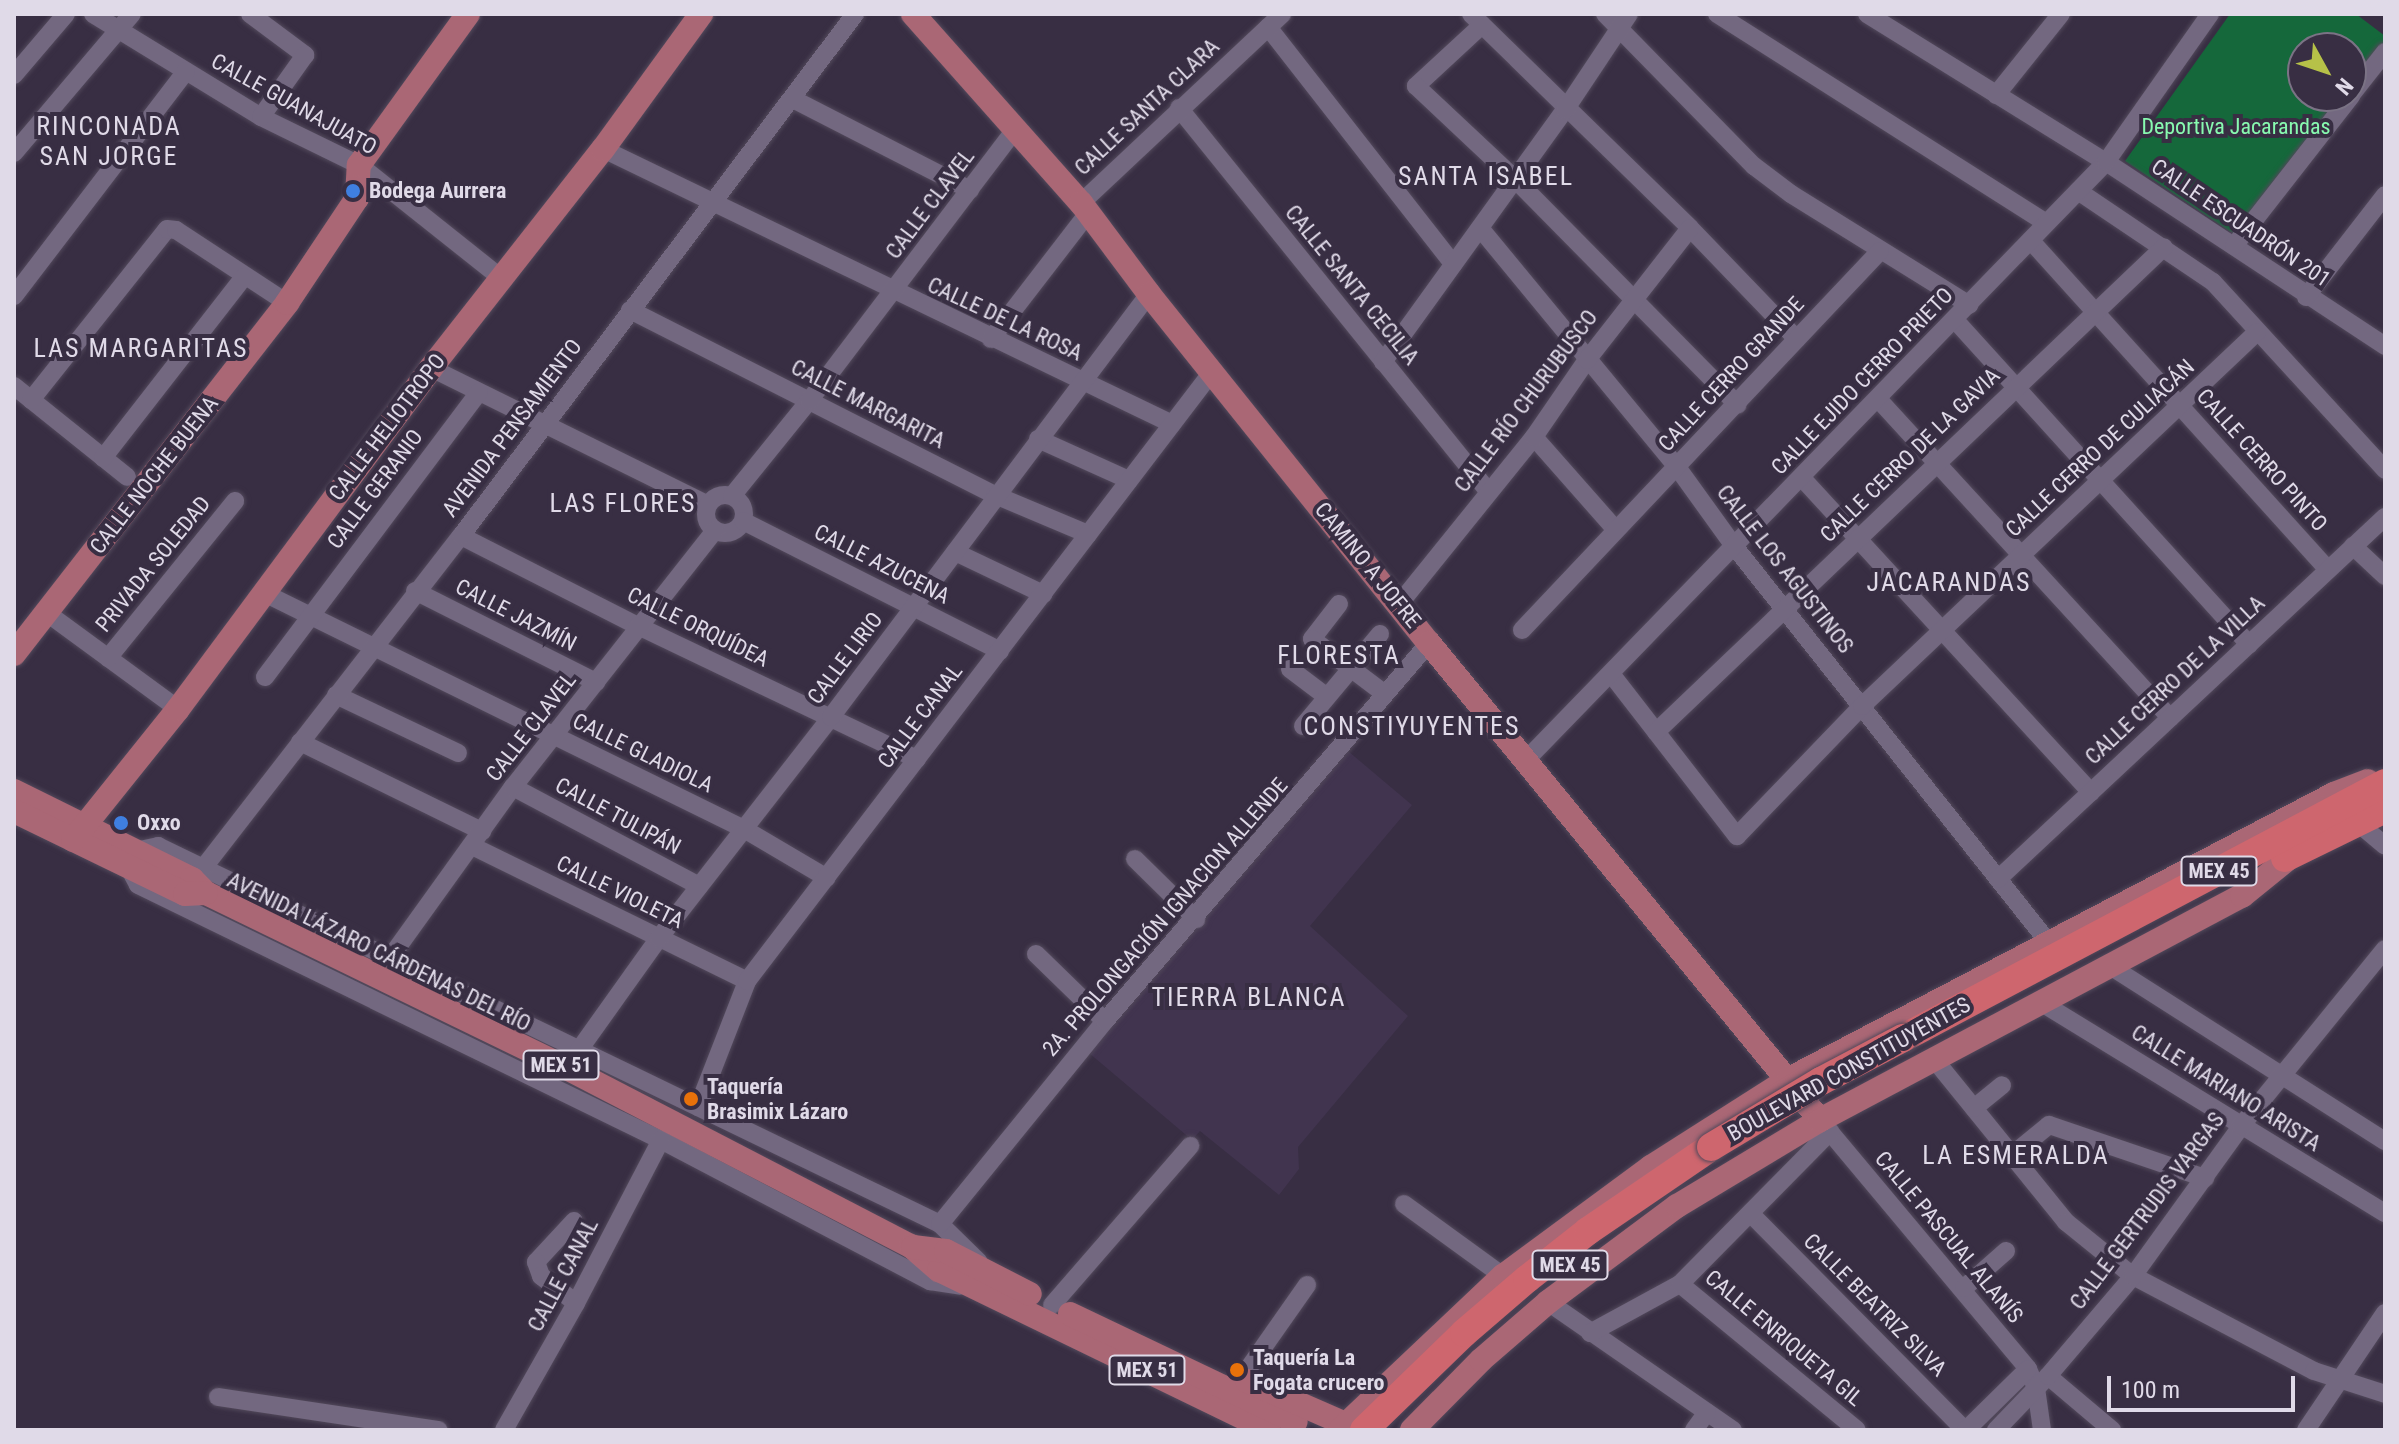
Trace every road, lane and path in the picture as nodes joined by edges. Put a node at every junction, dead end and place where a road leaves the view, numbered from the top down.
1 (66, 14) edge
2 (93, 14) edge
3 (132, 14) edge
4 (250, 14) edge
5 (468, 14) edge
6 (701, 14) edge
7 (855, 14) edge
8 (913, 14) edge
9 (1282, 14) edge
10 (1605, 14) edge
11 (1717, 14) edge
12 (1867, 14) edge
13 (2061, 14) edge
14 (2210, 14) edge
15 (1476, 20) edge
16 (1624, 22) edge
17 (1268, 27) junction
18 (119, 30) junction
19 (2385, 52) edge
20 (186, 71) junction
21 (14, 75) edge
22 (2367, 75) edge
23 (1996, 95) junction
24 (793, 99) junction
25 (1179, 108) junction
26 (1565, 110) junction
27 (2339, 112) edge
28 (261, 117) junction
29 (1016, 128) junction
30 (603, 149) junction
31 (14, 153) edge
32 (2106, 162) junction
33 (359, 165) junction
34 (1515, 179) junction
35 (970, 190) junction
36 (2078, 191) junction
37 (2385, 195) edge
38 (712, 203) junction
39 (1084, 208) junction
40 (2045, 222) junction
41 (1480, 228) junction
42 (1690, 228) junction
43 (2031, 241) junction
44 (2234, 246) junction
45 (2164, 247) junction
46 (1880, 251) junction
47 (1453, 264) junction
48 (244, 277) junction
49 (501, 278) junction
50 (893, 292) junction
51 (1149, 294) junction
52 (14, 296) edge
53 (2306, 297) junction
54 (1635, 299) junction
55 (287, 303) junction
56 (1969, 305) junction
57 (630, 310) junction
58 (2098, 313) junction
59 (1955, 320) junction
60 (2257, 332) junction
61 (991, 339) junction
62 (1797, 339) junction
63 (2385, 346) edge
64 (1587, 360) junction
65 (1383, 362) junction
66 (431, 368) junction
67 (1212, 372) junction
68 (1083, 382) junction
69 (14, 386) edge
70 (2017, 386) junction
71 (479, 392) junction
72 (31, 400) junction
73 (1879, 400) junction
74 (809, 401) junction
75 (1738, 405) junction
76 (2181, 405) junction
77 (544, 423) junction
78 (1172, 424) junction
79 (1534, 437) junction
80 (1038, 439) junction
81 (103, 458) junction
82 (1937, 463) junction
83 (1677, 467) junction
84 (2385, 470) edge
85 (127, 477) dead end
86 (1802, 478) junction
87 (1129, 480) junction
88 (2101, 480) junction
89 (1488, 491) junction
90 (995, 495) junction
91 (732, 496) junction
92 (235, 501) dead end
93 (708, 505) junction
94 (2385, 517) edge
95 (743, 521) junction
96 (1615, 529) junction
97 (715, 530) junction
98 (1088, 534) junction
99 (461, 536) junction
100 (1857, 540) junction
101 (1734, 546) junction
102 (2353, 546) junction
103 (955, 552) junction
104 (2022, 554) junction
105 (2328, 570) junction
106 (2385, 576) edge
107 (415, 591) junction
108 (264, 593) junction
109 (1043, 594) junction
110 (1400, 603) junction
111 (1339, 604) dead end
112 (914, 606) junction
113 (1785, 608) junction
114 (47, 613) junction
115 (310, 616) junction
116 (638, 626) junction
117 (1942, 629) junction
118 (1522, 630) dead end
119 (1380, 634) dead end
120 (1429, 643) junction
121 (2249, 644) junction
122 (372, 646) junction
123 (1000, 651) junction
124 (14, 654) edge
125 (108, 658) junction
126 (1351, 668) junction
127 (1290, 669) dead end
128 (1612, 675) junction
129 (265, 677) dead end
130 (596, 682) junction
131 (1385, 694) junction
132 (336, 695) junction
133 (1327, 697) junction
134 (1862, 706) junction
135 (178, 709) junction
136 (831, 717) junction
137 (2170, 718) junction
138 (1303, 726) dead end
139 (1656, 732) junction
140 (555, 737) junction
141 (300, 742) junction
142 (458, 753) dead end
143 (917, 759) junction
144 (1525, 761) junction
145 (2385, 774) edge
146 (2385, 783) edge
147 (513, 787) junction
148 (14, 791) edge
149 (2091, 792) junction
150 (2385, 809) edge
151 (14, 811) edge
152 (2358, 823) junction
153 (744, 829) junction
154 (78, 832) junction
155 (477, 838) junction
156 (2385, 846) edge
157 (2295, 853) junction
158 (132, 859) junction
159 (1135, 859) dead end
160 (204, 867) junction
161 (827, 878) junction
162 (1998, 879) junction
163 (699, 886) junction
164 (1196, 919) junction
165 (659, 938) junction
166 (2385, 949) edge
167 (1036, 954) dead end
168 (390, 958) junction
169 (2052, 959) junction
170 (2110, 966) junction
171 (747, 981) junction
172 (2042, 1003) junction
173 (1105, 1021) junction
174 (1876, 1033) junction
175 (579, 1050) junction
176 (1934, 1059) junction
177 (2282, 1074) junction
178 (1789, 1079) junction
179 (1894, 1079) junction
180 (2002, 1085) dead end
181 (698, 1107) junction
182 (1974, 1108) junction
183 (1825, 1126) junction
184 (2241, 1126) junction
185 (661, 1140) junction
186 (2385, 1141) edge
187 (1190, 1146) dead end
188 (2011, 1156) junction
189 (2205, 1178) junction
190 (1404, 1204) dead end
191 (2385, 1213) edge
192 (1751, 1214) junction
193 (574, 1221) dead end
194 (940, 1224) junction
195 (2006, 1251) dead end
196 (1503, 1276) junction
197 (2133, 1276) junction
198 (987, 1284) junction
199 (1680, 1284) junction
200 (1307, 1285) dead end
201 (1964, 1288) junction
202 (1548, 1302) junction
203 (576, 1303) junction
204 (1052, 1305) junction
205 (1026, 1310) junction
206 (2385, 1313) edge
207 (1082, 1319) junction
208 (1590, 1333) junction
209 (2028, 1369) junction
210 (2342, 1378) junction
211 (1241, 1379) junction
212 (2042, 1382) junction
213 (2385, 1394) edge
214 (218, 1397) dead end
215 (1707, 1412) junction
216 (1296, 1422) dead end
217 (1352, 1428) edge
218 (439, 1430) edge
219 (504, 1430) edge
220 (1232, 1430) edge
221 (1269, 1430) edge
222 (1388, 1430) edge
223 (1412, 1430) edge
224 (1694, 1430) edge
225 (1733, 1430) edge
226 (1857, 1430) edge
227 (1966, 1430) edge
228 (1996, 1430) edge
229 (2042, 1430) edge
230 (2112, 1430) edge
231 (2306, 1430) edge

1 - 21 street
2 - 18 street, CALLE GUANAJUATO
3 - 18 street
4 - 28 street
5 - 33 main road, CALLE NOCHE BUENA
6 - 30 main road, CALLE HELIOTROPO
7 - 24 street, AVENIDA PENSAMIENTO
8 - 29 main road, CAMINO A JOFRE
9 - 17 street, CALLE SANTA CLARA
10 - 16 street
11 - 40 street
12 - 23 street, CALLE ESCUADRÓN 201
13 - 23 street
14 - 32 street, CALLE EJIDO CERRO PRIETO
15 - 26 street
15 - 34 street
16 - 26 street
16 - 46 street
17 - 25 street, CALLE SANTA CLARA
17 - 47 street
18 - 20 street, CALLE GUANAJUATO
18 - 31 street
19 - 22 street
20 - 28 street, CALLE GUANAJUATO
20 - 52 street
23 - 32 street, CALLE ESCUADRÓN 201
24 - 35 street
24 - 38 street, AVENIDA PENSAMIENTO
25 - 39 street, CALLE SANTA CLARA
25 - 65 street, CALLE SANTA CECILIA
26 - 34 street
26 - 42 street
27 - 44 street
28 - 33 street, CALLE GUANAJUATO
29 - 35 street, CALLE CLAVEL
29 - 39 main road, CAMINO A JOFRE
30 - 38 street, CALLE DE LA ROSA
30 - 49 main road, CALLE HELIOTROPO
32 - 36 street, CALLE EJIDO CERRO PRIETO
32 - 44 street, CALLE ESCUADRÓN 201
33 - 49 street, CALLE GUANAJUATO
33 - 55 main road, CALLE NOCHE BUENA
34 - 41 street
34 - 54 street
35 - 50 street, CALLE CLAVEL
36 - 40 street, CALLE EJIDO CERRO PRIETO
36 - 45 street
37 - 53 street
38 - 50 street, CALLE DE LA ROSA
38 - 57 street, AVENIDA PENSAMIENTO
39 - 51 main road, CAMINO A JOFRE
39 - 61 street, CALLE SANTA CLARA
40 - 43 street, CALLE EJIDO CERRO PRIETO
41 - 47 street
41 - 64 street, CALLE LOS AGUSTINOS
42 - 54 street, CALLE RÍO CHURUBUSCO
42 - 62 street
43 - 56 street, CALLE EJIDO CERRO PRIETO
43 - 58 street, CALLE CERRO PINTO
44 - 53 street, CALLE ESCUADRÓN 201
45 - 58 street, CALLE CERRO DE LA GAVIA
45 - 60 street
46 - 56 street
46 - 62 street, CALLE CERRO GRANDE
47 - 65 street
48 - 55 street
48 - 72 street
48 - 81 street
49 - 66 main road, CALLE HELIOTROPO
50 - 61 street, CALLE DE LA ROSA
50 - 74 street, CALLE CLAVEL
51 - 67 main road, CAMINO A JOFRE
51 - 68 street, CALLE LIRIO
53 - 63 street, CALLE ESCUADRÓN 201
54 - 64 street, CALLE RÍO CHURUBUSCO
54 - 75 street
55 - 114 main road, CALLE NOCHE BUENA
56 - 59 street, CALLE EJIDO CERRO PRIETO
57 - 74 street, CALLE MARGARITA
57 - 77 street, AVENIDA PENSAMIENTO
58 - 70 street, CALLE CERRO DE LA GAVIA
58 - 76 street, CALLE CERRO PINTO
59 - 70 street
59 - 73 street, CALLE EJIDO CERRO PRIETO
60 - 76 street, CALLE CERRO DE CULIACÁN
60 - 84 street
61 - 68 street, CALLE DE LA ROSA
62 - 75 street, CALLE CERRO GRANDE
64 - 79 street, CALLE RÍO CHURUBUSCO
64 - 83 street, CALLE LOS AGUSTINOS
65 - 89 street, CALLE SANTA CECILIA
66 - 71 street
66 - 108 main road, CALLE HELIOTROPO
67 - 78 street, CALLE CANAL
67 - 110 main road, CAMINO A JOFRE
68 - 78 street, CALLE DE LA ROSA
68 - 80 street, CALLE LIRIO
69 - 72 street
70 - 82 street, CALLE CERRO DE LA GAVIA
70 - 88 street
71 - 77 street
71 - 115 street, CALLE GERANIO
72 - 81 street
73 - 82 street
73 - 86 street, CALLE EJIDO CERRO PRIETO
74 - 90 street, CALLE MARGARITA
74 - 91 street, CALLE CLAVEL
75 - 83 street, CALLE CERRO GRANDE
76 - 88 street, CALLE CERRO DE CULIACÁN
76 - 105 street, CALLE CERRO PINTO
77 - 93 street
77 - 99 street, AVENIDA PENSAMIENTO
78 - 87 street, CALLE CANAL
79 - 89 street, CALLE RÍO CHURUBUSCO
79 - 96 street
80 - 87 street
80 - 90 street, CALLE LIRIO
81 - 85 street
82 - 100 street, CALLE CERRO DE LA GAVIA
82 - 104 street
83 - 96 street, CALLE CERRO GRANDE
83 - 101 street, CALLE LOS AGUSTINOS
86 - 100 street
86 - 101 street, CALLE EJIDO CERRO PRIETO
87 - 98 street, CALLE CANAL
88 - 104 street, CALLE CERRO DE CULIACÁN
88 - 121 street
89 - 110 street, CALLE RÍO CHURUBUSCO
90 - 98 street, CALLE MARGARITA
90 - 103 street, CALLE LIRIO
91 - 93 street
91 - 95 street
92 - 125 street, PRIVADA SOLEDAD
93 - 97 street
94 - 102 street, CALLE CERRO DE LA VILLA
95 - 97 street
95 - 112 street, CALLE AZUCENA
96 - 118 street, CALLE CERRO GRANDE
97 - 116 street, CALLE CLAVEL
98 - 109 street, CALLE CANAL
99 - 107 street, AVENIDA PENSAMIENTO
99 - 116 street, CALLE ORQUÍDEA
100 - 113 street, CALLE CERRO DE LA GAVIA
100 - 117 street
101 - 113 street, CALLE LOS AGUSTINOS
101 - 128 street, CALLE EJIDO CERRO PRIETO
102 - 105 street, CALLE CERRO DE LA VILLA
102 - 106 street
103 - 109 street
103 - 112 street, CALLE LIRIO
104 - 117 street, CALLE CERRO DE CULIACÁN
104 - 137 street
105 - 121 street, CALLE CERRO DE LA VILLA
107 - 122 street, AVENIDA PENSAMIENTO
107 - 130 street, CALLE JAZMÍN
108 - 115 street, CALLE GLADIOLA
108 - 135 main road, CALLE HELIOTROPO
109 - 123 street, CALLE CANAL
110 - 120 main road, CAMINO A JOFRE
111 - 126 street
112 - 123 street, CALLE AZUCENA
112 - 136 street, CALLE LIRIO
113 - 134 street, CALLE LOS AGUSTINOS
113 - 139 street, CALLE CERRO DE LA GAVIA
114 - 124 main road, CALLE NOCHE BUENA
114 - 125 street
115 - 122 street, CALLE GLADIOLA
115 - 129 street, CALLE GERANIO
116 - 130 street, CALLE CLAVEL
116 - 136 street, CALLE ORQUÍDEA
117 - 134 street, CALLE CERRO DE CULIACÁN
117 - 149 street
119 - 126 street
120 - 131 street, 2A. PROLONGACIÓN IGNACION ALLENDE
120 - 144 main road, CAMINO A JOFRE
121 - 137 street, CALLE CERRO DE LA VILLA
122 - 132 street, AVENIDA PENSAMIENTO
122 - 140 street, CALLE GLADIOLA
123 - 143 street, CALLE CANAL
125 - 135 street
126 - 131 street
126 - 133 street
127 - 133 street
128 - 139 street
128 - 144 street, CALLE EJIDO CERRO PRIETO
130 - 140 street, CALLE CLAVEL
131 - 164 street, 2A. PROLONGACIÓN IGNACION ALLENDE
132 - 141 street, AVENIDA PENSAMIENTO
132 - 142 street
133 - 138 street
134 - 139 street, CALLE CERRO DE CULIACÁN
134 - 162 street, CALLE LOS AGUSTINOS
135 - 154 main road, CALLE HELIOTROPO
136 - 143 street, CALLE ORQUÍDEA
136 - 153 street, CALLE LIRIO
137 - 149 street, CALLE CERRO DE LA VILLA
140 - 147 street, CALLE CLAVEL
140 - 153 street, CALLE GLADIOLA
141 - 155 street, CALLE VIOLETA
141 - 160 street, AVENIDA PENSAMIENTO
143 - 161 street, CALLE CANAL
144 - 178 main road, CAMINO A JOFRE
145 - 169 main road
146 - 169 highway, BOULEVARD CONSTITUYENTES / MEX 45
147 - 155 street, CALLE CLAVEL
147 - 163 street, CALLE TULIPÁN
148 - 154 main road, AVENIDA LÁZARO CÁRDENAS DEL RÍO / MEX 51
149 - 162 street, CALLE CERRO DE LA VILLA
150 - 152 highway, BOULEVARD CONSTITUYENTES / MEX 45
151 - 154 main road, AVENIDA LÁZARO CÁRDENAS DEL RÍO / MEX 51
152 - 156 street
152 - 157 highway, BOULEVARD CONSTITUYENTES / MEX 45
153 - 161 street, CALLE GLADIOLA
153 - 163 street, CALLE LIRIO
154 - 158 main road, AVENIDA LÁZARO CÁRDENAS DEL RÍO / MEX 51
155 - 165 street, CALLE VIOLETA
155 - 168 street, CALLE CLAVEL
157 - 169 highway, BOULEVARD CONSTITUYENTES / MEX 45
157 - 170 main road
158 - 160 street, AVENIDA LÁZARO CÁRDENAS DEL RÍO
158 - 185 street, AVENIDA LÁZARO CÁRDENAS DEL RÍO
158 - 198 main road, AVENIDA LÁZARO CÁRDENAS DEL RÍO / MEX 51
159 - 164 street
160 - 168 street, AVENIDA LÁZARO CÁRDENAS DEL RÍO
161 - 171 street, CALLE CANAL
162 - 169 street, CALLE LOS AGUSTINOS
163 - 165 street, CALLE LIRIO
164 - 173 street, 2A. PROLONGACIÓN IGNACION ALLENDE
165 - 171 street, CALLE VIOLETA
165 - 175 street, CALLE LIRIO
166 - 177 street, CALLE GERTRUDIS VARGAS
167 - 173 street
168 - 175 street, AVENIDA LÁZARO CÁRDENAS DEL RÍO
169 - 174 main road
169 - 217 highway, BOULEVARD CONSTITUYENTES / MEX 45, bridge
169 - 222 highway, BOULEVARD CONSTITUYENTES / MEX 45
170 - 172 main road
170 - 177 street
171 - 181 street, CALLE CANAL
172 - 176 main road
172 - 184 street, CALLE MARIANO ARISTA
173 - 194 street, 2A. PROLONGACIÓN IGNACION ALLENDE
174 - 178 main road
174 - 179 street
175 - 181 street, AVENIDA LÁZARO CÁRDENAS DEL RÍO
176 - 179 main road
176 - 182 street
177 - 184 street, CALLE GERTRUDIS VARGAS
177 - 186 street
178 - 183 main road, CAMINO A JOFRE
178 - 196 main road
179 - 183 main road
180 - 182 street
181 - 194 street, AVENIDA LÁZARO CÁRDENAS DEL RÍO
182 - 188 street
183 - 192 street
183 - 201 street, CALLE PASCUAL ALANÍS
183 - 202 main road
184 - 189 street, CALLE GERTRUDIS VARGAS
184 - 191 street, CALLE MARIANO ARISTA
185 - 198 street, AVENIDA LÁZARO CÁRDENAS DEL RÍO
185 - 203 street, CALLE CANAL
187 - 204 street
188 - 189 street
188 - 197 street
189 - 197 street, CALLE GERTRUDIS VARGAS
190 - 196 street
192 - 199 street
192 - 227 street, CALLE BEATRIZ SILVA
193 - 203 street
194 - 198 street, AVENIDA LÁZARO CÁRDENAS DEL RÍO
195 - 201 street
196 - 217 main road
197 - 210 street
197 - 212 street, CALLE GERTRUDIS VARGAS
198 - 204 main road, AVENIDA LÁZARO CÁRDENAS DEL RÍO / MEX 51
198 - 205 main road, AVENIDA LÁZARO CÁRDENAS DEL RÍO / MEX 51
199 - 208 street
199 - 226 street, CALLE ENRIQUETA GIL
200 - 211 street
201 - 209 street, CALLE PASCUAL ALANÍS
202 - 208 street
202 - 223 main road
203 - 219 street, CALLE CANAL
204 - 207 main road, AVENIDA LÁZARO CÁRDENAS DEL RÍO / MEX 51
205 - 220 main road
205 - 221 main road, AVENIDA LÁZARO CÁRDENAS DEL RÍO / MEX 51
206 - 210 street
207 - 211 main road
207 - 216 main road, AVENIDA LÁZARO CÁRDENAS DEL RÍO / MEX 51
208 - 215 street
209 - 212 street, CALLE PASCUAL ALANÍS
209 - 227 street
210 - 213 street
210 - 231 street
211 - 217 main road
212 - 228 street, CALLE GERTRUDIS VARGAS
212 - 229 street
212 - 230 street
214 - 218 street
215 - 224 street
215 - 225 street

